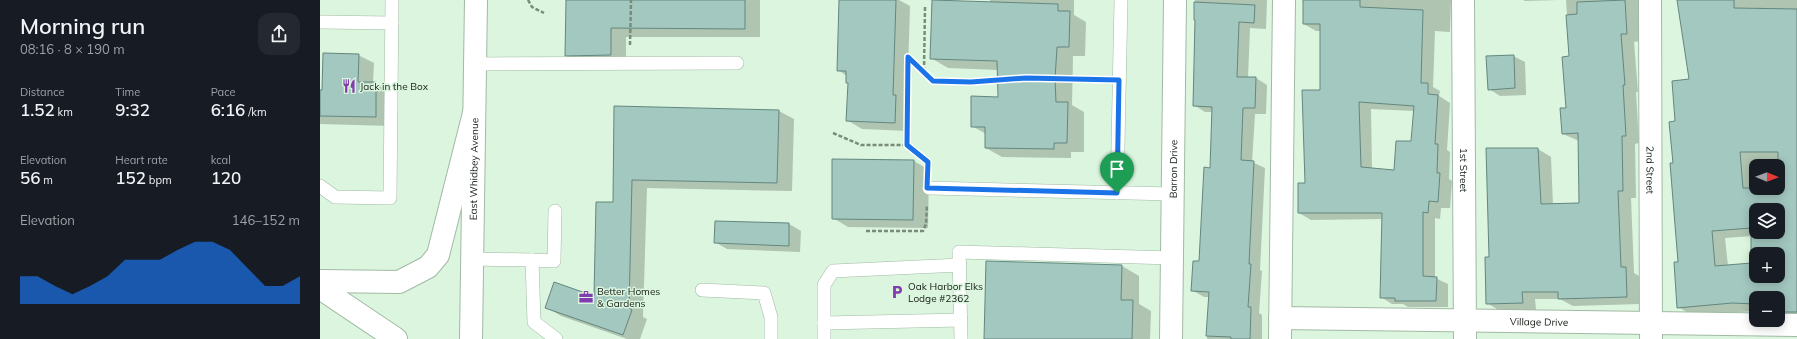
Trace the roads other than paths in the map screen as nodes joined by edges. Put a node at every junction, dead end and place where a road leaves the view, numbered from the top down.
1 (392, 0) edge
2 (476, 0) edge
3 (1121, 0) edge
4 (1175, 0) edge
5 (1284, 0) edge
6 (1463, 0) edge
7 (1650, 0) edge
8 (320, 22) edge
9 (392, 23) junction
10 (737, 63) dead end
11 (475, 64) junction
12 (474, 113) junction
13 (320, 186) edge
14 (928, 188) road end
15 (1117, 193) junction
16 (1172, 194) junction
17 (555, 210) dead end
18 (1172, 258) junction
19 (472, 259) junction
20 (532, 260) junction
21 (960, 265) junction
22 (320, 281) edge
23 (320, 288) edge
24 (702, 290) dead end
25 (961, 320) junction
26 (824, 323) junction
27 (1797, 324) edge
28 (1280, 328) edge
29 (1464, 329) edge
30 (1650, 331) edge
31 (396, 339) edge
32 (471, 339) edge
33 (556, 339) edge
34 (771, 339) edge
35 (824, 339) edge
36 (961, 339) edge
37 (1171, 339) edge

1 - 9 lane
2 - 11 street, East Whidbey Avenue
3 - 15 lane
4 - 16 street, Barron Drive
5 - 28 street
6 - 29 street, 1st Street
7 - 30 street, 2nd Street
8 - 9 lane
9 - 13 lane
10 - 11 lane
11 - 12 street, East Whidbey Avenue
12 - 19 street, East Whidbey Avenue
12 - 22 street
14 - 15 lane
15 - 16 lane
16 - 18 street, Barron Drive
17 - 20 lane
18 - 21 lane
18 - 37 street, Barron Drive
19 - 20 lane
19 - 32 street, East Whidbey Avenue
20 - 33 lane
21 - 25 lane
21 - 26 lane
23 - 31 street
24 - 34 lane
25 - 26 lane
25 - 36 lane
26 - 35 lane
27 - 30 street, Village Drive
28 - 29 street, Village Drive
29 - 30 street, Village Drive

